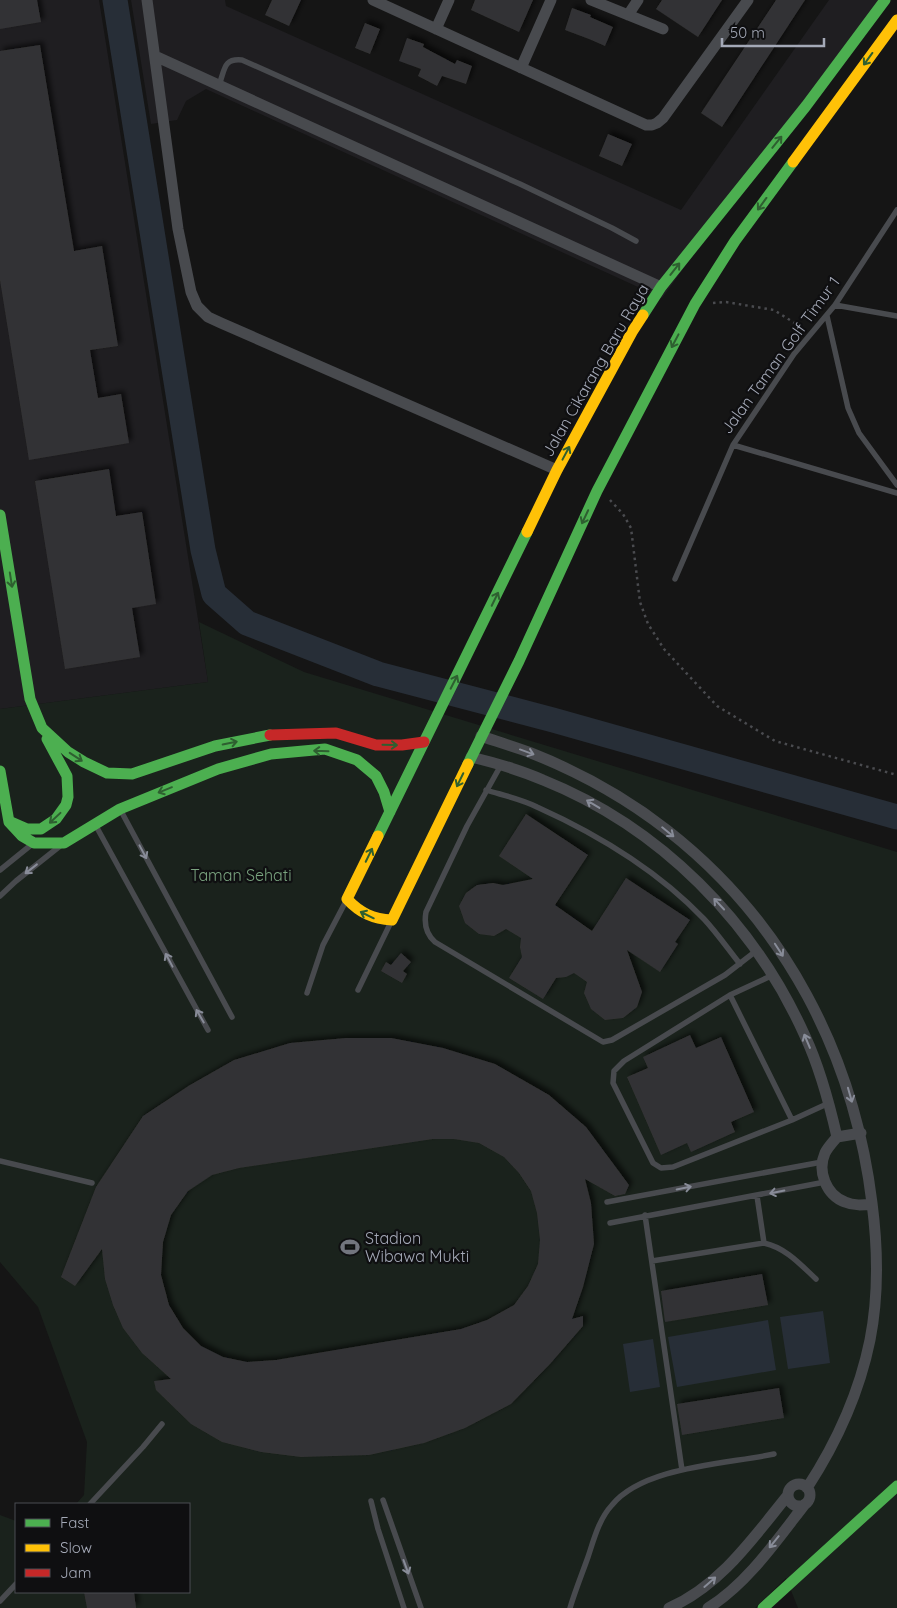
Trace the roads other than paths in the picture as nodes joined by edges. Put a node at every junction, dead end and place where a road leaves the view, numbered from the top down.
1 (373, 0) edge
2 (449, 0) edge
3 (551, 0) edge
4 (591, 0) edge
5 (638, 0) edge
6 (748, 0) edge
7 (885, 0) edge
8 (149, 2) edge
9 (628, 15) junction
10 (897, 20) edge
11 (436, 29) junction
12 (664, 30) dead end
13 (156, 56) junction
14 (521, 68) junction
15 (219, 85) junction
16 (897, 210) edge
17 (636, 241) dead end
18 (661, 287) junction
19 (835, 305) junction
20 (827, 316) junction
21 (897, 316) edge
22 (733, 445) junction
23 (557, 470) junction
24 (897, 485) edge
25 (897, 494) edge
26 (0, 515) edge
27 (675, 579) dead end
28 (42, 728) junction
29 (481, 736) junction
30 (424, 742) junction
31 (471, 757) junction
32 (500, 765) junction
33 (0, 771) edge
34 (486, 790) junction
35 (120, 809) junction
36 (390, 812) junction
37 (9, 822) junction
38 (95, 824) junction
39 (34, 843) junction
40 (64, 844) junction
41 (0, 870) edge
42 (0, 896) edge
43 (347, 899) junction
44 (392, 920) junction
45 (757, 950) junction
46 (740, 964) junction
47 (773, 975) junction
48 (358, 990) dead end
49 (307, 993) dead end
50 (730, 995) junction
51 (232, 1017) dead end
52 (208, 1030) dead end
53 (829, 1103) junction
54 (792, 1120) junction
55 (860, 1132) junction
56 (837, 1137) junction
57 (0, 1161) edge
58 (822, 1162) junction
59 (825, 1182) junction
60 (92, 1183) dead end
61 (757, 1196) junction
62 (607, 1202) dead end
63 (872, 1204) junction
64 (645, 1216) junction
65 (610, 1223) dead end
66 (764, 1243) junction
67 (652, 1261) junction
68 (816, 1279) dead end
69 (162, 1424) dead end
70 (774, 1454) dead end
71 (682, 1470) junction
72 (897, 1486) edge
73 (807, 1488) junction
74 (788, 1495) junction
75 (383, 1500) dead end
76 (371, 1501) dead end
77 (91, 1503) edge
78 (805, 1504) junction
79 (15, 1585) edge
80 (0, 1601) edge
81 (404, 1608) edge
82 (421, 1608) edge
83 (570, 1608) edge
84 (669, 1608) edge
85 (708, 1608) edge
86 (763, 1608) edge

1 - 11 street
2 - 11 street
3 - 14 street
4 - 9 street
5 - 9 street
6 - 14 street
18 -> 7 main road, Jalan Cikarang Baru Raya
8 - 13 street
9 - 12 street
10 -> 29 main road
11 - 14 street
13 - 15 street
13 - 23 street
15 - 17 lane
15 - 18 street
16 - 19 lane, Jalan Taman Golf Timur 1
23 -> 18 main road, Jalan Cikarang Baru Raya
19 - 20 lane, Jalan Taman Golf Timur 1
19 - 21 lane
20 - 22 lane, Jalan Taman Golf Timur 1
20 - 24 lane
22 - 25 lane
22 - 27 lane, Jalan Taman Golf Timur 1
30 -> 23 main road, Jalan Cikarang Baru Raya
26 -> 28 main road
28 -> 30 main road
28 -> 37 main road
29 - 31 main road
29 -> 55 street
30 - 36 main road, Jalan Cikarang Baru Raya
31 - 32 street
31 -> 44 main road
32 - 34 lane
45 -> 32 street
33 - 37 main road
34 - 46 lane
34 - 46 lane
36 -> 35 main road
35 - 38 main road
35 -> 51 lane
43 -> 36 main road, Jalan Cikarang Baru Raya
37 - 39 main road
38 - 40 main road
52 -> 38 lane
39 - 40 main road
39 - 41 lane
40 -> 42 lane
44 -> 43 main road
43 - 49 lane, Jalan Cikarang Baru Raya
44 - 48 lane
45 - 46 lane
45 - 47 street
47 - 50 lane
53 -> 47 street
50 - 54 lane
50 - 54 lane
53 - 54 lane
53 - 56 street
55 - 56 street
55 - 63 street
56 - 58 street
57 - 60 lane
58 - 59 street
62 -> 58 lane
59 -> 61 lane
59 - 63 street
61 - 64 lane
61 - 66 lane
63 - 73 street
64 - 65 lane
64 - 67 lane
66 - 67 lane
66 - 68 lane
67 - 71 lane
69 - 77 lane
70 - 71 lane
71 - 83 lane
72 - 86 main road
73 - 74 street
73 - 78 street
74 - 78 street
84 -> 74 street
75 -> 82 lane
76 - 81 lane
78 -> 85 street
79 - 80 lane

